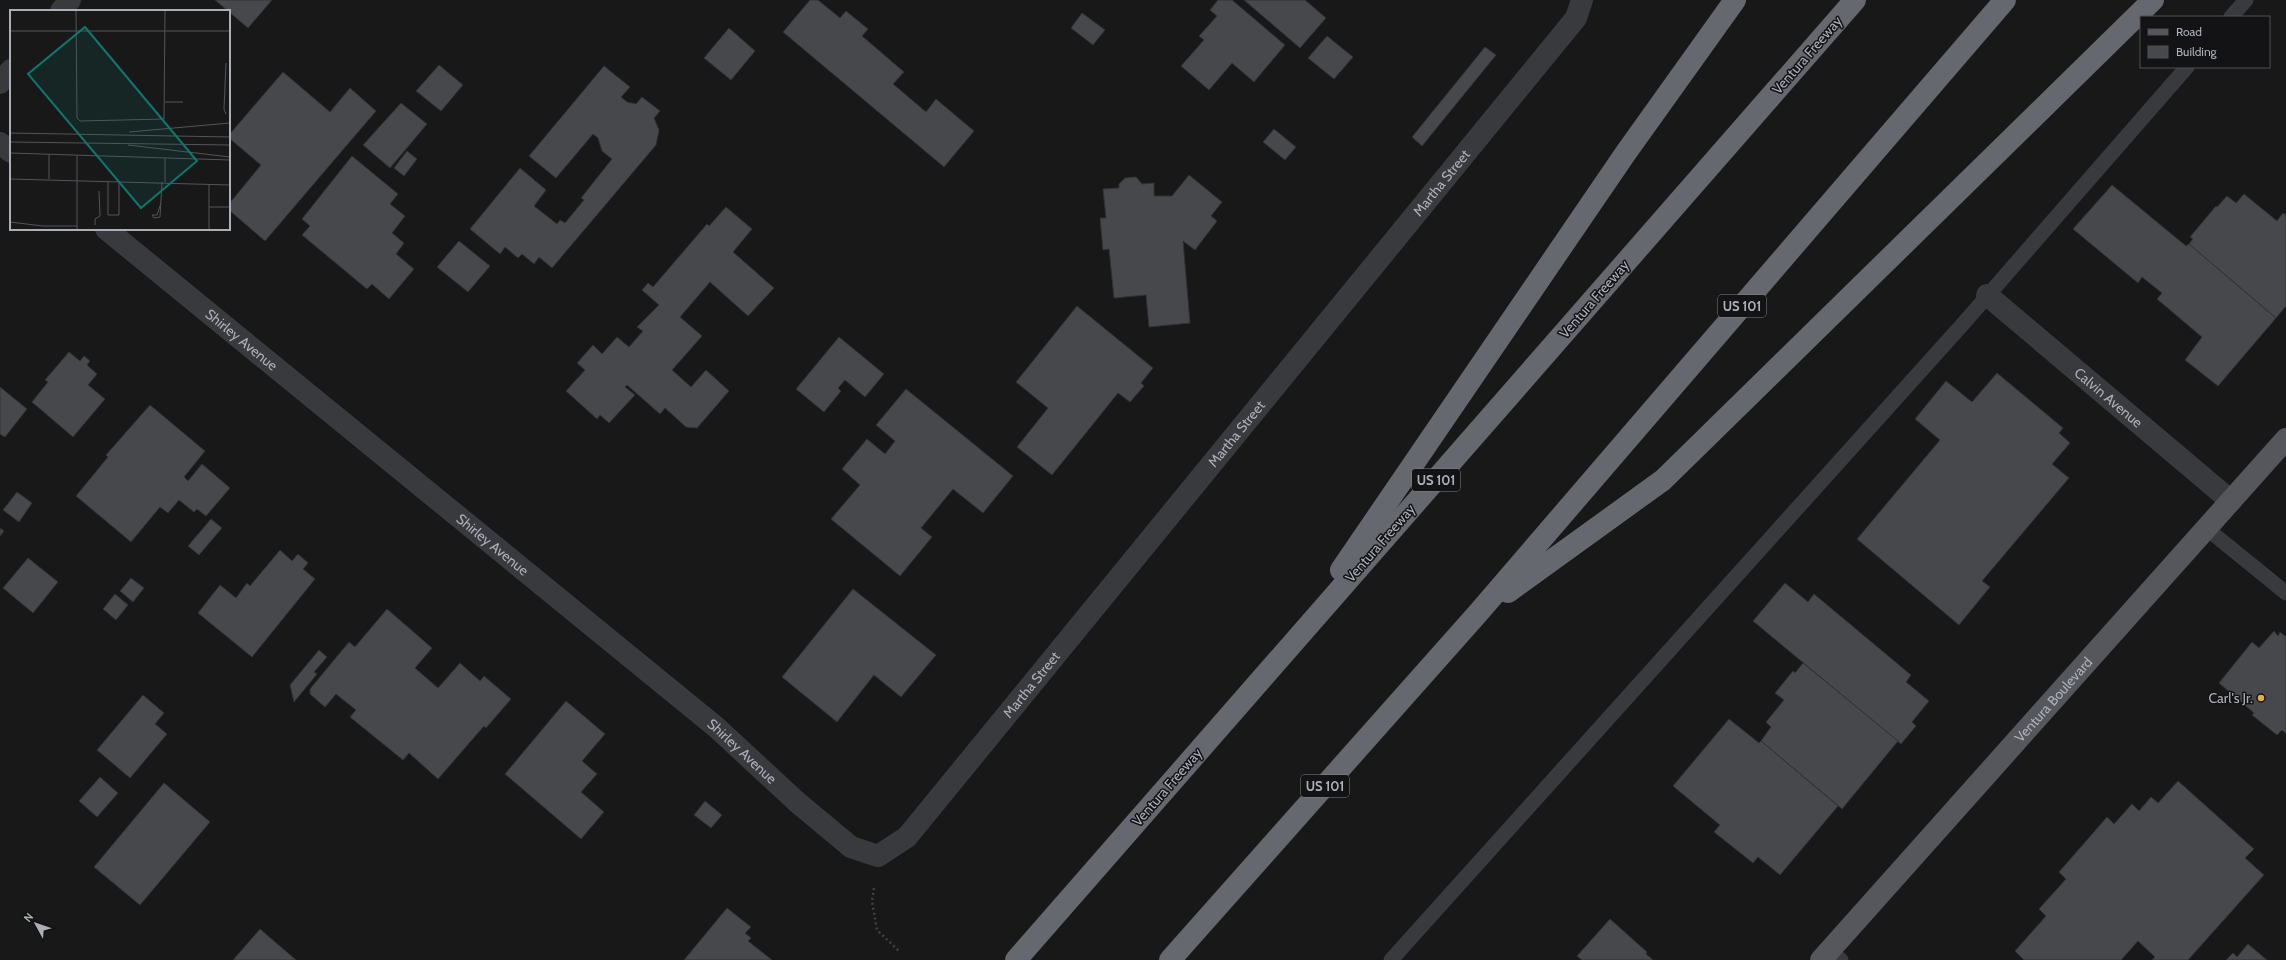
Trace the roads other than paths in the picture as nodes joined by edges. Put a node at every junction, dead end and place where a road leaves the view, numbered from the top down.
1 (70, 0) edge
2 (1582, 0) edge
3 (1735, 0) edge
4 (1855, 0) edge
5 (2005, 0) edge
6 (2153, 0) edge
7 (2246, 0) edge
8 (62, 10) edge
9 (2232, 16) edge
10 (2186, 68) edge
11 (10, 71) edge
12 (0, 84) edge
13 (0, 143) edge
14 (10, 151) edge
15 (107, 230) edge
16 (1987, 295) junction
17 (2286, 439) edge
18 (2230, 501) junction
19 (2206, 528) junction
20 (2286, 593) edge
21 (1479, 612) junction
22 (1285, 652) junction
23 (878, 856) joint
24 (1830, 957) edge
25 (1016, 960) edge
26 (1170, 960) edge
27 (1391, 960) edge

1 - 8 street
2 - 23 street, Martha Street
3 - 22 highway
4 - 22 highway, Ventura Freeway / US 101
5 - 21 highway, US 101
6 - 21 highway
7 - 9 lane
10 - 16 lane
11 - 12 street
13 - 14 street
15 - 23 street, Shirley Avenue
16 - 18 street, Calvin Avenue
16 - 27 lane
17 - 18 main road, Ventura Boulevard
18 - 19 main road, Ventura Boulevard
19 - 20 lane
19 - 24 main road, Ventura Boulevard
21 - 26 highway, US 101
22 - 25 highway, Ventura Freeway / US 101

